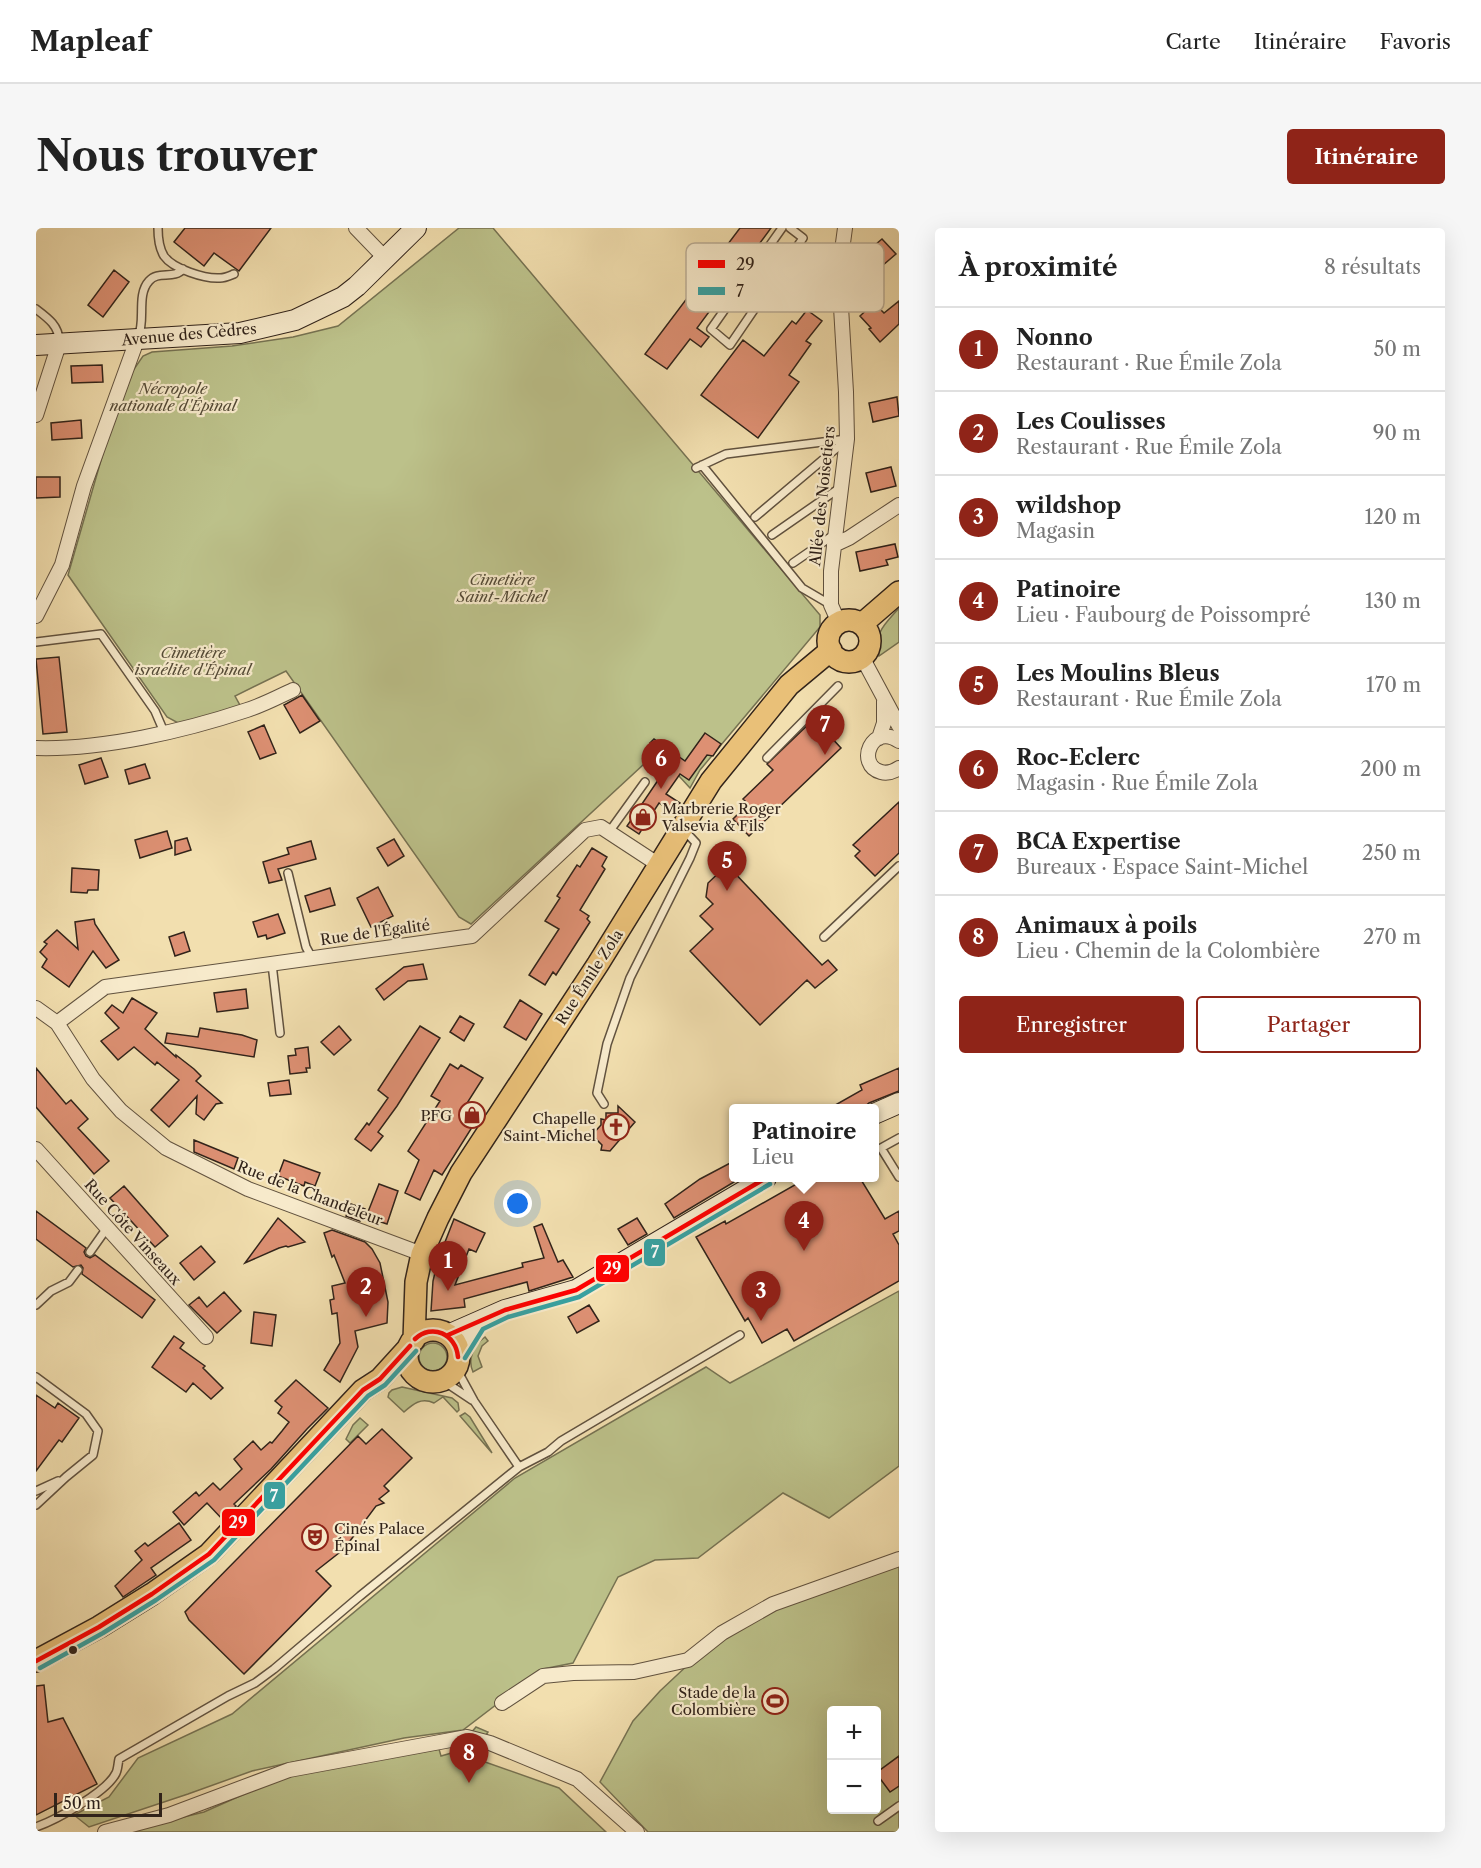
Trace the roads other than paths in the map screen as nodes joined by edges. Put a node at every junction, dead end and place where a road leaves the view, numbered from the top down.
1 (158, 228) edge
2 (356, 228) edge
3 (416, 228) edge
4 (782, 228) edge
5 (790, 228) edge
6 (845, 228) edge
7 (771, 243) edge
8 (800, 243) edge
9 (843, 243) edge
10 (386, 259) junction
11 (183, 269) junction
12 (234, 274) dead end
13 (36, 309) edge
14 (723, 312) edge
15 (753, 312) edge
16 (841, 312) edge
17 (136, 340) junction
18 (59, 344) junction
19 (36, 345) edge
20 (36, 415) edge
21 (847, 440) junction
22 (841, 487) junction
23 (899, 505) edge
24 (755, 517) dead end
25 (772, 536) dead end
26 (834, 539) junction
27 (793, 563) dead end
28 (899, 592) edge
29 (835, 614) junction
30 (36, 616) edge
31 (862, 624) junction
32 (36, 642) edge
33 (831, 651) junction
34 (862, 657) junction
35 (838, 686) dead end
36 (293, 690) dead end
37 (884, 699) junction
38 (899, 726) edge
39 (164, 732) junction
40 (879, 738) junction
41 (899, 741) edge
42 (36, 748) edge
43 (767, 758) dead end
44 (899, 768) edge
45 (645, 782) dead end
46 (683, 828) junction
47 (609, 832) junction
48 (659, 865) junction
49 (899, 866) edge
50 (288, 873) dead end
51 (824, 937) dead end
52 (312, 958) junction
53 (272, 964) junction
54 (36, 1008) edge
55 (57, 1023) junction
56 (280, 1033) dead end
57 (899, 1103) edge
58 (604, 1104) dead end
59 (879, 1112) edge
60 (899, 1138) edge
61 (36, 1149) edge
62 (899, 1177) edge
63 (759, 1182) edge
64 (107, 1228) junction
65 (90, 1252) dead end
66 (422, 1254) junction
67 (78, 1270) dead end
68 (36, 1305) edge
69 (414, 1309) junction
70 (478, 1323) junction
71 (441, 1333) junction
72 (740, 1335) dead end
73 (206, 1337) dead end
74 (412, 1343) junction
75 (452, 1367) junction
76 (415, 1374) junction
77 (36, 1377) edge
78 (380, 1379) junction
79 (474, 1401) junction
80 (519, 1467) junction
81 (64, 1479) junction
82 (36, 1491) edge
83 (36, 1505) edge
84 (899, 1558) edge
85 (36, 1661) edge
86 (502, 1703) dead end
87 (899, 1806) edge
88 (878, 1821) dead end
89 (36, 1827) edge
90 (105, 1832) edge
91 (637, 1832) edge

1 - 11 lane
2 - 10 street
3 - 10 main road, Avenue des Cèdres
4 - 7 lane
5 - 8 lane
6 - 9 street, Allée des Noisetiers
10 - 17 main road, Avenue des Cèdres
11 - 12 lane
11 - 17 lane
13 - 18 lane
14 - 15 lane
16 - 21 street, Allée des Noisetiers
17 - 18 main road, Avenue des Cèdres
17 - 30 street
18 - 19 main road, Avenue des Cèdres
18 - 20 street
21 - 22 street, Allée des Noisetiers
21 - 24 lane
21 - 29 lane
22 - 25 lane
22 - 26 street, Allée des Noisetiers
23 - 26 street
26 - 27 lane
26 - 29 street, Allée des Noisetiers
28 - 31 main road
29 - 31 main road
29 - 33 main road
31 - 34 main road
32 - 39 lane
33 - 34 main road
33 - 46 main road, Rue Émile Zola
34 - 37 street
35 - 43 lane
36 - 39 street
37 - 38 street
37 - 40 street
39 - 42 street
40 - 41 street
40 - 44 street
45 - 47 lane
46 - 48 main road, Rue Émile Zola
46 - 58 lane
47 - 48 street
47 - 52 street, Rue de l'Égalité
48 - 66 main road, Rue Émile Zola
49 - 51 lane
50 - 52 lane
52 - 53 street, Rue de l'Égalité
53 - 55 street, Rue de l'Égalité
53 - 56 lane
54 - 55 street, Rue de la Chandeleur
55 - 66 street, Rue de la Chandeleur
57 - 59 main road
60 - 62 lane
61 - 64 street, Rue Côte Vinseaux
63 - 70 main road
64 - 65 lane
64 - 73 street, Rue Côte Vinseaux
66 - 69 main road, Rue Émile Zola
67 - 68 lane
69 - 71 main road
69 - 74 main road, Rue Émile Zola
70 - 71 main road
70 - 75 main road
71 - 74 main road
71 - 75 main road
72 - 80 lane
74 - 76 main road
74 - 78 main road
75 - 76 main road
75 - 79 lane
75 - 79 lane
76 - 78 main road
77 - 81 lane
78 - 85 main road
79 - 80 lane
80 - 89 lane
81 - 82 lane
81 - 83 lane
84 - 86 street
87 - 88 lane
90 - 91 street

